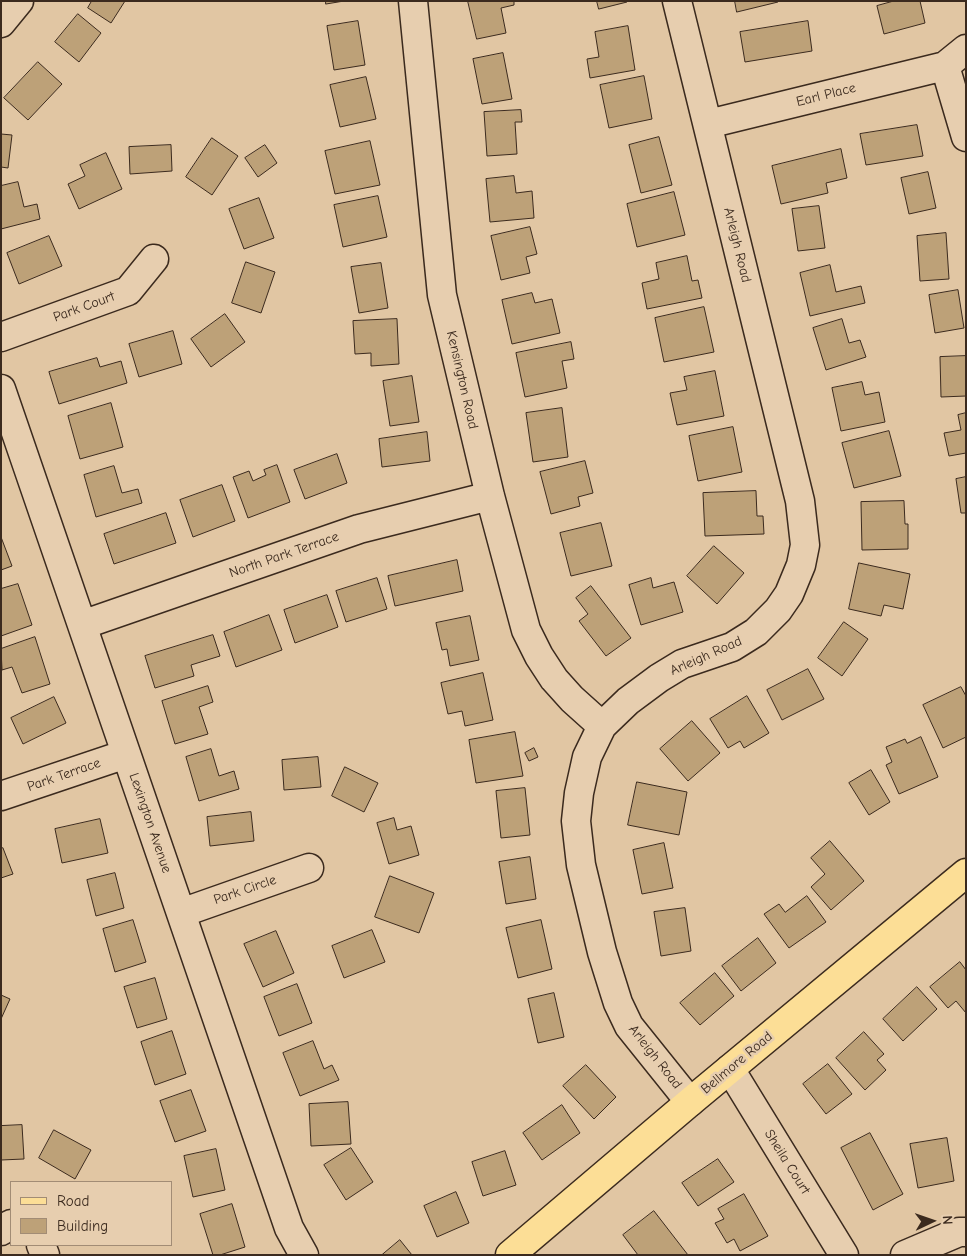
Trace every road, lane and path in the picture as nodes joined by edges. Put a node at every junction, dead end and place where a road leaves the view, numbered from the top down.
1 (19, 1) edge
2 (413, 1) edge
3 (677, 1) edge
4 (1, 23) edge
5 (956, 58) edge
6 (708, 124) junction
7 (965, 133) edge
8 (154, 259) dead end
9 (1, 337) edge
10 (1, 389) edge
11 (490, 496) junction
12 (82, 625) junction
13 (602, 726) junction
14 (126, 754) junction
15 (1, 796) edge
16 (309, 868) dead end
17 (966, 873) edge
18 (181, 912) junction
19 (730, 1069) junction
20 (690, 1102) junction
21 (966, 1232) edge
22 (304, 1255) edge
23 (510, 1255) edge
24 (844, 1255) edge
25 (905, 1255) edge

1 - 4 street
2 - 11 street, Kensington Road
3 - 6 street, Arleigh Road
5 - 6 street, Earl Place
5 - 7 street
6 - 13 street, Arleigh Road
8 - 9 street, Park Court
10 - 12 street, Lexington Avenue
11 - 12 street, North Park Terrace
11 - 13 street, Kensington Road
12 - 14 street, Lexington Avenue
13 - 20 street, Arleigh Road
14 - 15 street, Park Terrace
14 - 18 street, Lexington Avenue
16 - 18 street, Park Circle
17 - 19 main road, Bellmore Road
18 - 22 street, Lexington Avenue
19 - 20 main road, Bellmore Road
19 - 24 street, Sheila Court
20 - 23 main road, Bellmore Road
21 - 25 street

